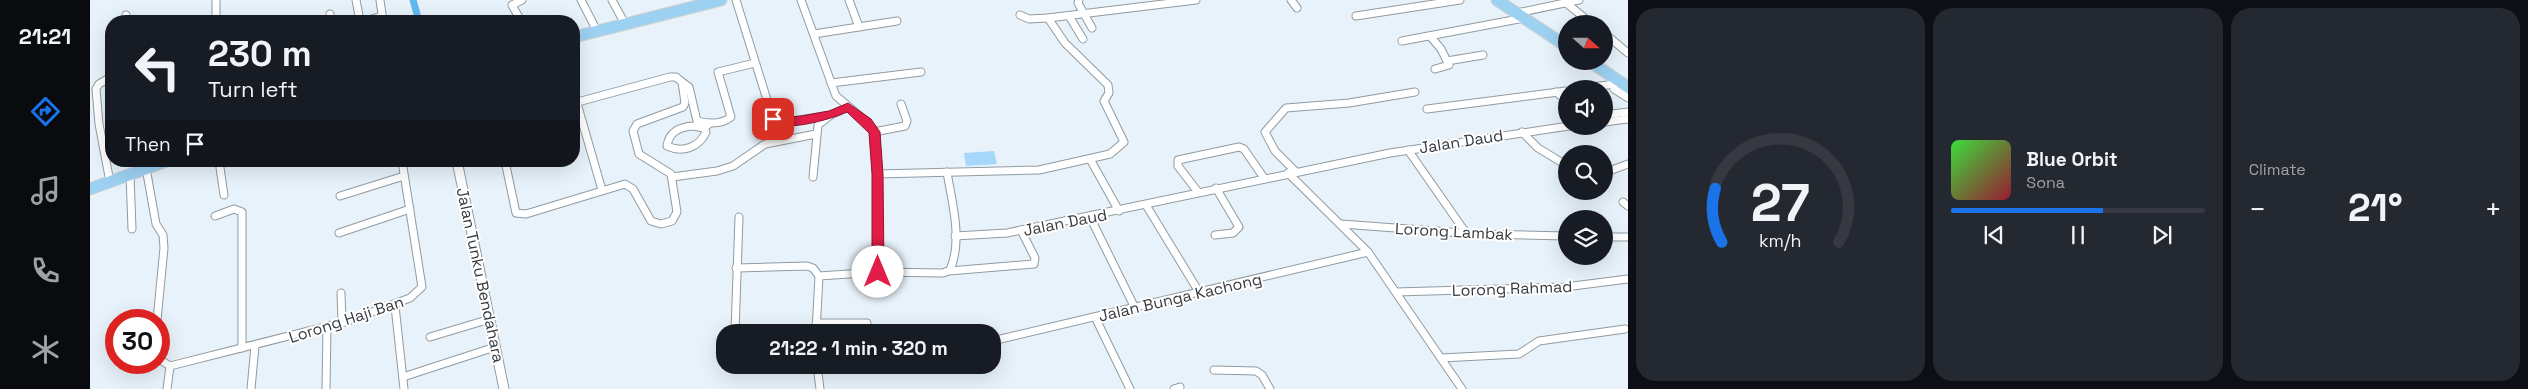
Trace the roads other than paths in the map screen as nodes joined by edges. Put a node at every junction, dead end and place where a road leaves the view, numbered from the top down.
1 (216, 0) edge
2 (356, 0) edge
3 (380, 0) edge
4 (522, 0) edge
5 (581, 0) edge
6 (612, 0) edge
7 (719, 0) edge
8 (736, 0) edge
9 (801, 0) edge
10 (849, 0) edge
11 (1079, 0) edge
12 (1196, 0) edge
13 (1291, 0) edge
14 (1460, 0) edge
15 (1497, 0) edge
16 (1579, 0) edge
17 (1565, 1) edge
18 (1147, 2) edge
19 (1297, 8) dead end
20 (1084, 14) junction
21 (216, 15) edge
22 (359, 15) edge
23 (382, 15) edge
24 (517, 15) edge
25 (1020, 15) dead end
26 (1581, 15) edge
27 (1069, 16) junction
28 (1356, 16) dead end
29 (1520, 16) junction
30 (1048, 18) junction
31 (897, 21) dead end
32 (625, 24) junction
33 (859, 27) junction
34 (1092, 28) dead end
35 (597, 31) junction
36 (814, 34) junction
37 (580, 35) edge
38 (1430, 36) junction
39 (1083, 38) dead end
40 (1613, 40) edge
41 (1402, 41) dead end
42 (1558, 41) edge
43 (1628, 53) edge
44 (1483, 55) dead end
45 (1447, 61) junction
46 (755, 63) junction
47 (1435, 70) dead end
48 (1601, 70) edge
49 (921, 72) dead end
50 (105, 80) edge
51 (682, 82) junction
52 (831, 83) junction
53 (1621, 86) edge
54 (1415, 92) dead end
55 (1556, 92) edge
56 (1628, 98) edge
57 (580, 102) edge
58 (901, 104) dead end
59 (848, 107) junction
60 (1427, 109) dead end
61 (1628, 112) edge
62 (1613, 114) edge
63 (831, 115) junction
64 (580, 119) edge
65 (1628, 119) edge
66 (1613, 121) edge
67 (707, 126) junction
68 (1558, 128) edge
69 (874, 132) junction
70 (1522, 132) junction
71 (816, 134) junction
72 (1408, 150) junction
73 (105, 156) edge
74 (1090, 159) junction
75 (1558, 160) edge
76 (1628, 164) edge
77 (107, 167) edge
78 (220, 167) edge
79 (403, 167) edge
80 (458, 167) edge
81 (505, 167) edge
82 (146, 168) joint
83 (1613, 170) edge
84 (947, 172) junction
85 (1292, 172) junction
86 (130, 174) junction
87 (878, 174) junction
88 (404, 176) junction
89 (672, 177) junction
90 (812, 177) dead end
91 (1264, 178) junction
92 (110, 182) junction
93 (1216, 188) junction
94 (90, 189) edge
95 (602, 190) junction
96 (1198, 192) junction
97 (224, 195) dead end
98 (340, 196) dead end
99 (1146, 205) junction
100 (410, 209) junction
101 (1119, 211) junction
102 (215, 216) dead end
103 (739, 217) dead end
104 (1090, 217) junction
105 (1341, 224) junction
106 (132, 229) dead end
107 (1021, 230) junction
108 (339, 233) dead end
109 (1466, 233) junction
110 (955, 236) junction
111 (1215, 236) dead end
112 (1558, 236) edge
113 (1613, 237) edge
114 (1628, 237) edge
115 (1368, 252) junction
116 (736, 268) junction
117 (949, 271) junction
118 (878, 272) junction
119 (819, 276) junction
120 (1628, 280) edge
121 (1199, 292) junction
122 (1396, 292) junction
123 (341, 293) dead end
124 (394, 306) junction
125 (1134, 308) junction
126 (158, 309) edge
127 (1096, 317) junction
128 (490, 319) junction
129 (867, 322) dead end
130 (342, 323) junction
131 (816, 323) joint
132 (735, 324) edge
133 (327, 328) junction
134 (1625, 329) dead end
135 (430, 337) dead end
136 (1001, 339) edge
137 (255, 346) junction
138 (495, 347) junction
139 (242, 348) junction
140 (1441, 358) junction
141 (170, 366) edge
142 (1214, 370) dead end
143 (169, 374) edge
144 (818, 374) edge
145 (403, 378) junction
146 (167, 389) edge
147 (251, 389) edge
148 (326, 389) edge
149 (404, 389) edge
150 (504, 389) edge
151 (820, 389) edge
152 (1130, 389) edge
153 (1270, 389) edge
154 (1462, 389) edge

1 - 21 street
2 - 22 street
3 - 23 street
4 - 24 street
5 - 35 street
6 - 32 street
7 - 32 main road
8 - 46 street
9 - 36 street
10 - 33 street
11 - 20 street
12 - 18 street
13 - 19 street
14 - 28 street
15 - 29 main road
16 - 17 street
17 - 26 street
17 - 29 street
18 - 20 street
20 - 27 street
20 - 34 street
25 - 30 street
27 - 30 street
27 - 39 street
29 - 38 street
29 - 42 main road
30 - 74 street
31 - 33 street
32 - 35 main road
33 - 36 street
35 - 37 main road
36 - 52 street
38 - 41 street
38 - 45 street
40 - 43 street
44 - 45 street
45 - 47 street
46 - 63 street
46 - 67 street
48 - 53 main road
49 - 52 street
50 - 73 street
51 - 57 street
51 - 67 street
51 - 89 street
52 - 59 street
53 - 56 street
54 - 85 street
55 - 60 street
58 - 69 street
59 - 63 street
59 - 69 street
61 - 62 street
63 - 71 street
64 - 95 street
65 - 66 street
67 - 67 street
68 - 70 street, Jalan Daud
69 - 87 street
70 - 72 street, Jalan Daud
70 - 75 street
71 - 89 street
71 - 90 street
72 - 85 street, Jalan Daud
72 - 109 street
74 - 84 street
74 - 101 street
76 - 83 street
77 - 92 street
78 - 97 street
79 - 88 street, Lorong Haji Ban
80 - 128 street, Jalan Tunku Bendahara
81 - 95 street
82 - 86 main road
82 - 126 street
84 - 87 street
84 - 110 street
85 - 91 street, Jalan Daud
85 - 105 street
86 - 92 main road
86 - 106 street
87 - 118 street
88 - 98 street
88 - 100 street, Lorong Haji Ban
89 - 95 street
91 - 93 street, Jalan Daud
91 - 96 street
92 - 94 main road
93 - 96 street, Jalan Daud
93 - 111 street
96 - 99 street, Jalan Daud
99 - 101 street, Jalan Daud
99 - 121 street
100 - 108 street
100 - 124 street, Lorong Haji Ban
101 - 104 street, Jalan Daud
102 - 139 street
103 - 116 street
104 - 107 street, Jalan Daud
104 - 125 street
105 - 109 street, Lorong Lambak
105 - 115 street
107 - 110 street, Jalan Daud
107 - 117 street
109 - 112 street, Lorong Lambak
110 - 117 street
113 - 114 street
115 - 121 street, Jalan Bunga Kachong
115 - 122 street
116 - 119 street
116 - 132 street
117 - 118 street
118 - 119 street
119 - 131 street
120 - 122 street, Lorong Rahmad
121 - 125 street, Jalan Bunga Kachong
122 - 140 street
123 - 130 street
124 - 130 street, Lorong Haji Ban
124 - 145 street
125 - 127 street, Jalan Bunga Kachong
127 - 136 street, Jalan Bunga Kachong
127 - 152 street
128 - 135 street
128 - 138 street, Jalan Tunku Bendahara
129 - 131 street
130 - 133 street, Lorong Haji Ban
133 - 137 street, Lorong Haji Ban
133 - 148 street
134 - 140 street
137 - 139 street, Lorong Haji Ban
137 - 147 street
138 - 145 street
138 - 150 street, Jalan Tunku Bendahara
139 - 141 street, Lorong Haji Ban
140 - 154 street
142 - 153 street
143 - 146 street
144 - 151 street
145 - 149 street

